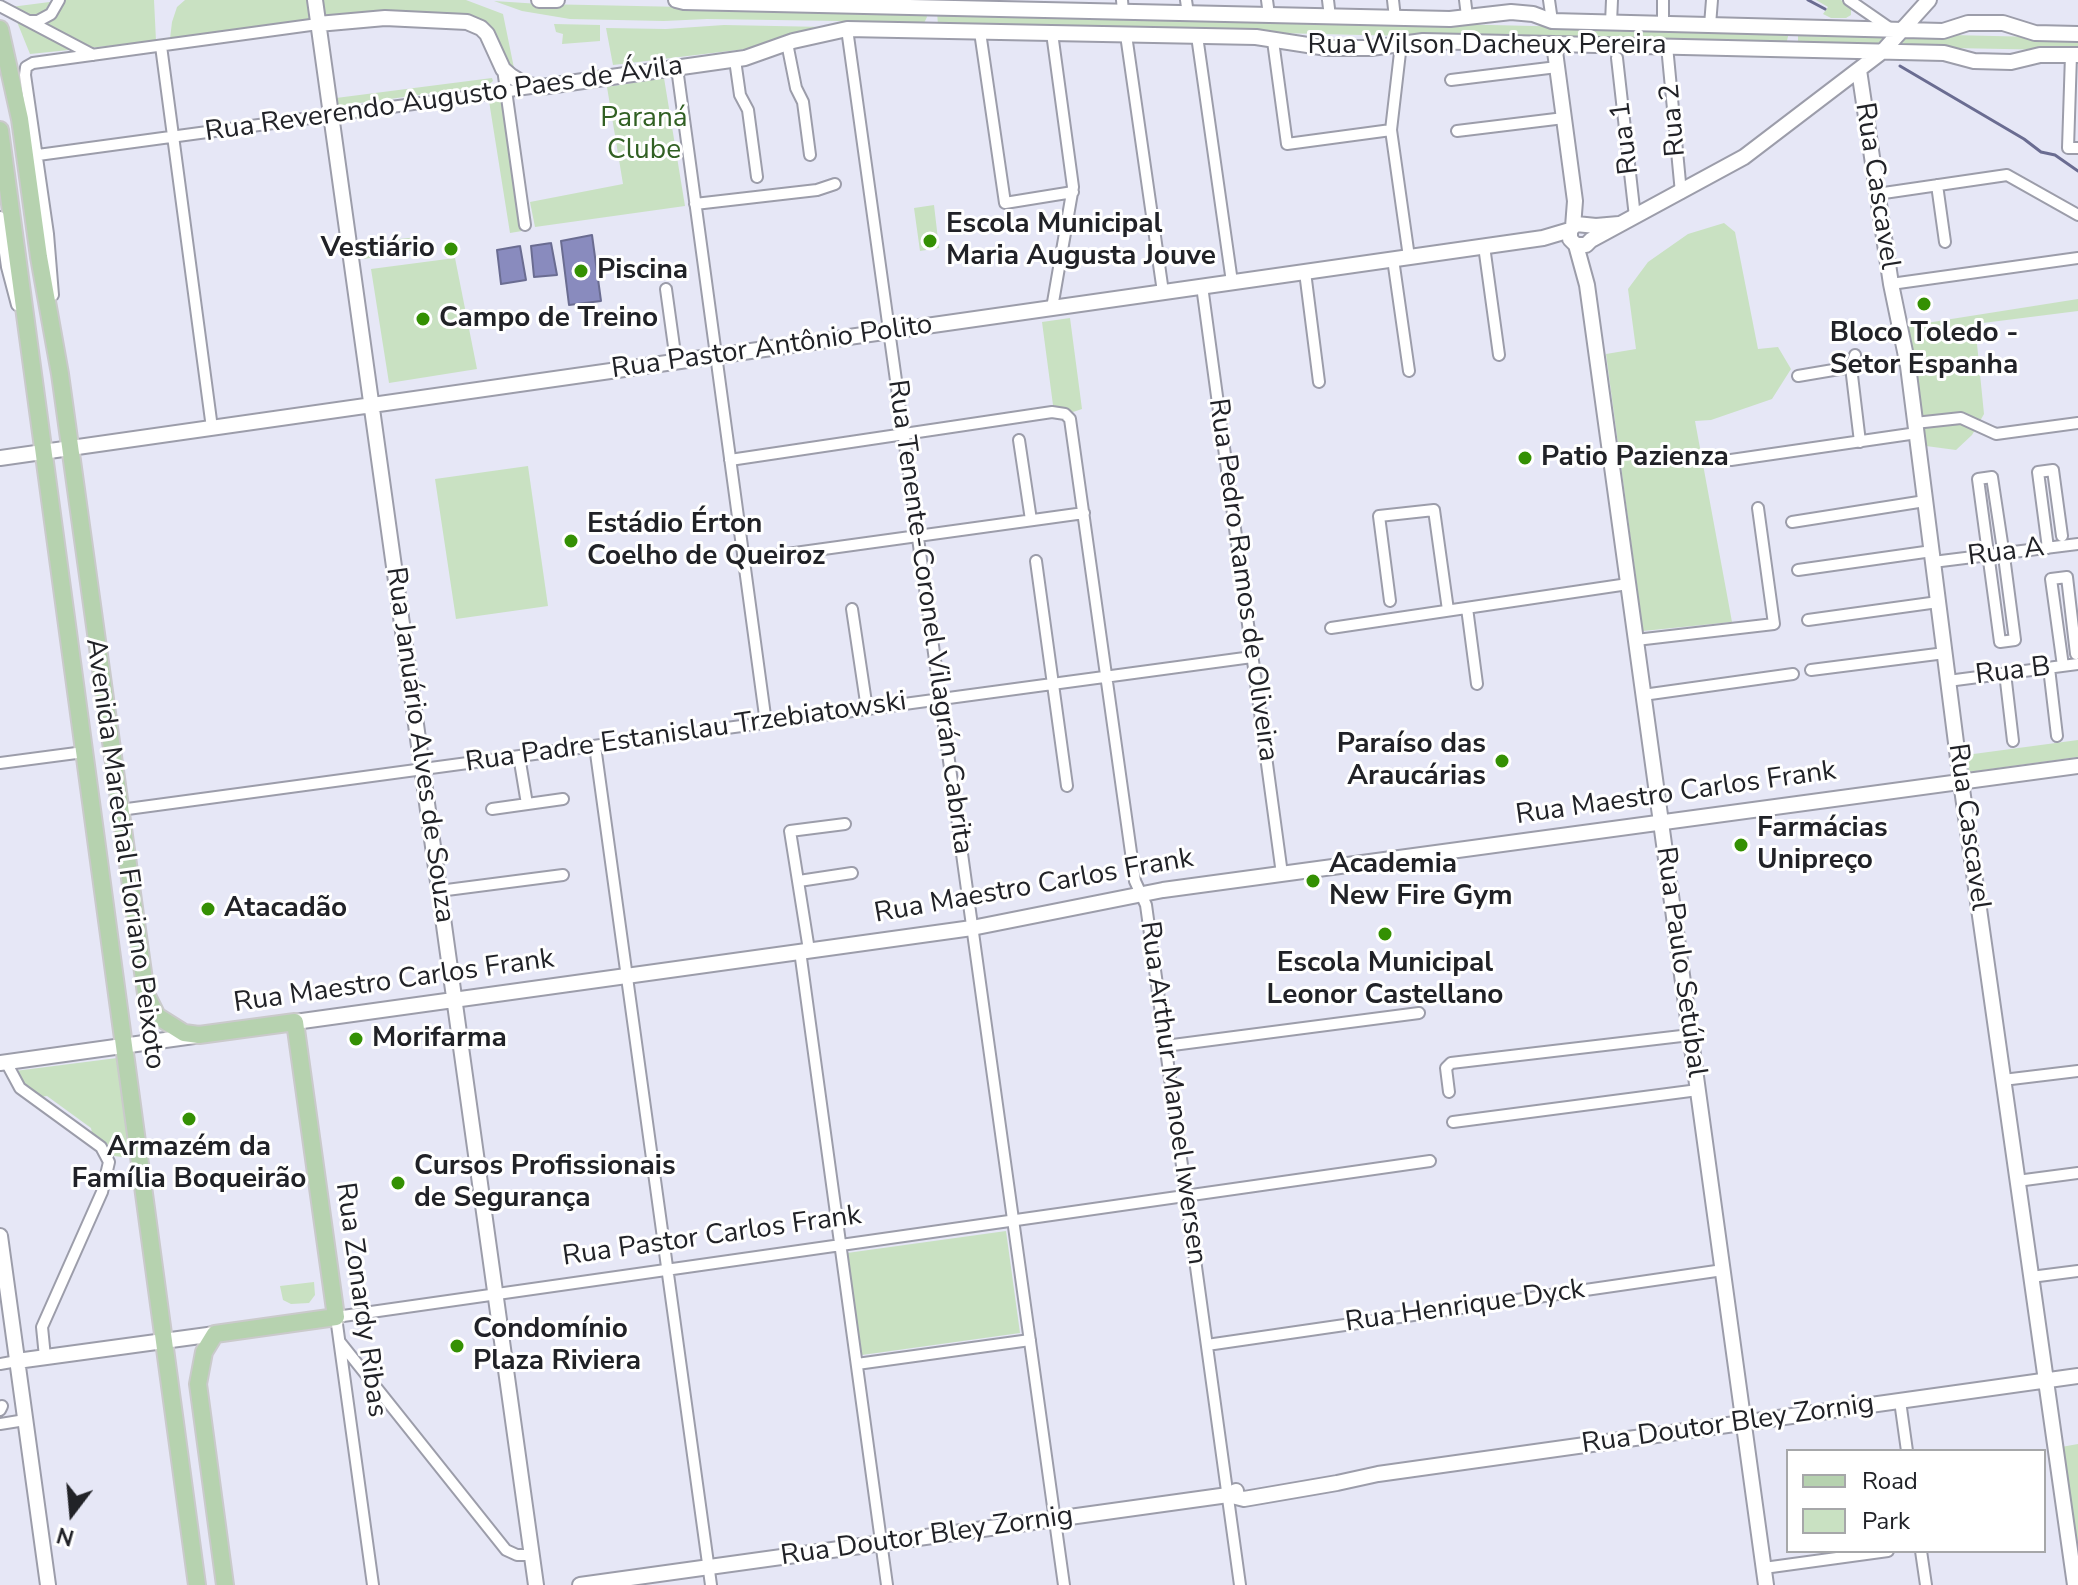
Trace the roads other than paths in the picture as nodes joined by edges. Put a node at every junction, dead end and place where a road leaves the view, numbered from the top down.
1 (8, 0) edge
2 (59, 0) edge
3 (315, 0) edge
4 (539, 0) edge
5 (557, 0) edge
6 (676, 0) edge
7 (1328, 0) edge
8 (1393, 0) edge
9 (1465, 0) edge
10 (1549, 0) edge
11 (1612, 0) edge
12 (1663, 0) edge
13 (1712, 0) edge
14 (1850, 1) edge
15 (760, 2) edge
16 (843, 3) edge
17 (0, 4) edge
18 (976, 4) edge
19 (1925, 4) edge
20 (1048, 5) edge
21 (1122, 6) edge
22 (1187, 7) edge
23 (928, 8) junction
24 (1268, 8) edge
25 (1084, 11) junction
26 (1467, 16) junction
27 (1330, 17) junction
28 (1395, 18) junction
29 (28, 21) junction
30 (1552, 21) junction
31 (1611, 23) junction
32 (318, 24) junction
33 (1663, 24) junction
34 (1710, 25) junction
35 (1801, 27) junction
36 (1844, 28) junction
37 (0, 29) edge
38 (847, 29) junction
39 (924, 30) junction
40 (1898, 30) junction
41 (1932, 30) junction
42 (980, 32) junction
43 (1052, 33) junction
44 (1084, 34) junction
45 (2078, 34) edge
46 (1126, 35) junction
47 (1197, 36) junction
48 (1273, 41) junction
49 (787, 43) junction
50 (1401, 44) junction
51 (1554, 44) junction
52 (161, 46) junction
53 (1667, 46) junction
54 (1801, 49) junction
55 (1843, 50) junction
56 (1883, 51) junction
57 (93, 55) junction
58 (2074, 55) edge
59 (1617, 58) dead end
60 (735, 60) junction
61 (1557, 67) junction
62 (677, 68) junction
63 (503, 69) junction
64 (1855, 73) junction
65 (1451, 80) dead end
66 (541, 87) junction
67 (506, 91) junction
68 (331, 115) junction
69 (1564, 118) junction
70 (0, 130) edge
71 (1391, 130) junction
72 (1457, 131) dead end
73 (173, 137) junction
74 (2073, 148) edge
75 (38, 155) junction
76 (810, 155) dead end
77 (757, 177) dead end
78 (835, 184) dead end
79 (1937, 185) junction
80 (1073, 192) junction
81 (1681, 193) junction
82 (1877, 194) junction
83 (695, 204) junction
84 (2078, 215) edge
85 (0, 217) edge
86 (1635, 217) junction
87 (525, 225) dead end
88 (1579, 233) junction
89 (1945, 242) dead end
90 (1484, 246) junction
91 (1401, 258) junction
92 (2078, 258) edge
93 (1305, 272) junction
94 (1232, 282) junction
95 (1891, 284) junction
96 (1202, 286) junction
97 (666, 289) dead end
98 (1163, 292) junction
99 (1052, 308) junction
100 (889, 331) junction
101 (30, 355) junction
102 (1499, 355) dead end
103 (1855, 355) dead end
104 (716, 356) junction
105 (676, 361) junction
106 (1851, 367) junction
107 (1409, 371) dead end
108 (60, 374) junction
109 (1798, 376) dead end
110 (1319, 382) dead end
111 (371, 405) junction
112 (2078, 423) edge
113 (212, 428) junction
114 (1916, 428) junction
115 (904, 434) junction
116 (1019, 440) dead end
117 (1860, 442) junction
118 (70, 448) junction
119 (43, 452) junction
120 (0, 458) edge
121 (730, 460) junction
122 (1731, 460) dead end
123 (1925, 501) junction
124 (1758, 508) dead end
125 (1084, 513) junction
126 (2059, 516) junction
127 (1031, 520) junction
128 (1792, 522) dead end
129 (2000, 529) junction
130 (2045, 529) junction
131 (918, 536) junction
132 (2062, 536) dead end
133 (1987, 541) junction
134 (2002, 543) dead end
135 (2078, 544) edge
136 (2048, 548) junction
137 (1989, 556) junction
138 (1932, 557) junction
139 (744, 560) junction
140 (1036, 561) dead end
141 (2005, 564) dead end
142 (1798, 570) dead end
143 (1990, 570) junction
144 (2007, 579) junction
145 (1628, 584) junction
146 (1390, 601) dead end
147 (1938, 602) junction
148 (1467, 608) junction
149 (852, 609) dead end
150 (1448, 610) junction
151 (1808, 620) dead end
152 (1331, 628) dead end
153 (2073, 633) junction
154 (1636, 640) junction
155 (2060, 648) junction
156 (1945, 653) junction
157 (1252, 657) junction
158 (2077, 659) edge
159 (2063, 666) junction
160 (2049, 668) junction
161 (1811, 670) dead end
162 (2005, 673) junction
163 (1793, 674) dead end
164 (1107, 676) junction
165 (1948, 681) junction
166 (1053, 684) junction
167 (1477, 684) dead end
168 (1643, 695) junction
169 (941, 699) junction
170 (867, 709) junction
171 (766, 723) junction
172 (2057, 736) dead end
173 (2013, 741) dead end
174 (595, 746) junction
175 (84, 752) junction
176 (519, 756) junction
177 (0, 763) edge
178 (2078, 766) edge
179 (422, 769) junction
180 (1961, 782) junction
181 (1067, 786) dead end
182 (563, 799) dead end
183 (527, 804) junction
184 (492, 809) dead end
185 (120, 810) junction
186 (1661, 823) junction
187 (845, 824) dead end
188 (852, 873) dead end
189 (1282, 874) junction
190 (563, 875) dead end
191 (799, 881) junction
192 (439, 891) junction
193 (1141, 893) junction
194 (972, 928) junction
195 (805, 951) junction
196 (627, 975) junction
197 (454, 999) junction
198 (1419, 1013) dead end
199 (295, 1022) junction
200 (199, 1035) junction
201 (1690, 1035) junction
202 (131, 1045) junction
203 (1165, 1046) junction
204 (3, 1063) edge
205 (2078, 1071) edge
206 (2003, 1080) junction
207 (1698, 1090) junction
208 (1449, 1092) dead end
209 (1453, 1122) dead end
210 (1430, 1161) dead end
211 (2078, 1173) edge
212 (2017, 1181) junction
213 (1186, 1196) junction
214 (1013, 1220) junction
215 (0, 1236) edge
216 (841, 1245) junction
217 (668, 1270) junction
218 (1723, 1270) junction
219 (2078, 1271) edge
220 (2031, 1277) junction
221 (495, 1294) junction
222 (336, 1317) junction
223 (215, 1334) junction
224 (1030, 1340) junction
225 (164, 1341) junction
226 (339, 1341) junction
227 (1207, 1345) junction
228 (45, 1357) junction
229 (17, 1361) junction
230 (0, 1364) edge
231 (857, 1364) junction
232 (2078, 1376) edge
233 (2046, 1381) junction
234 (1900, 1401) junction
235 (25, 1420) junction
236 (1744, 1423) junction
237 (0, 1424) edge
238 (1907, 1449) edge
239 (1228, 1495) junction
240 (1055, 1519) junction
241 (881, 1543) junction
242 (1873, 1553) edge
243 (1921, 1553) edge
244 (532, 1555) junction
245 (709, 1567) junction
246 (1764, 1568) junction
247 (48, 1585) edge
248 (197, 1585) edge
249 (225, 1585) edge
250 (373, 1585) edge
251 (536, 1585) edge
252 (580, 1585) edge
253 (711, 1585) edge
254 (887, 1585) edge
255 (1064, 1585) edge
256 (1240, 1585) edge
257 (1766, 1585) edge
258 (1926, 1585) edge
259 (2075, 1585) edge

1 - 17 street
2 - 29 street
3 - 32 main road, Rua Januário Alves de Souza
4 - 5 main road
6 - 15 main road, Rua Wilson Dacheux Pereira
7 - 27 street
8 - 28 street
9 - 26 street
10 - 30 street
11 - 31 street
12 - 33 street
13 - 34 street
14 - 36 street
14 - 40 street
15 - 16 main road, Rua Wilson Dacheux Pereira
16 - 23 main road, Rua Wilson Dacheux Pereira
17 - 29 street
18 - 20 main road, Rua Wilson Dacheux Pereira
18 - 23 main road, Rua Wilson Dacheux Pereira
19 - 40 main road, Rua Pastor Antônio Polito
19 - 41 main road
20 - 25 main road, Rua Wilson Dacheux Pereira
21 - 22 main road, Rua Wilson Dacheux Pereira
21 - 25 main road, Rua Wilson Dacheux Pereira
22 - 24 main road, Rua Wilson Dacheux Pereira
23 - 39 main road
24 - 27 main road, Rua Wilson Dacheux Pereira
25 - 44 main road
26 - 28 main road, Rua Wilson Dacheux Pereira
26 - 30 main road, Rua Wilson Dacheux Pereira
27 - 28 main road, Rua Wilson Dacheux Pereira
29 - 57 street
30 - 31 main road, Rua Wilson Dacheux Pereira
31 - 33 main road, Rua Wilson Dacheux Pereira
32 - 52 street
32 - 63 main road
32 - 68 main road, Rua Januário Alves de Souza
33 - 34 main road, Rua Wilson Dacheux Pereira
34 - 35 main road, Rua Wilson Dacheux Pereira
35 - 36 main road, Rua Wilson Dacheux Pereira
35 - 54 main road
36 - 40 main road, Rua Wilson Dacheux Pereira
37 - 108 main road, Avenida Marechal Floriano Peixoto
38 - 39 main road, Rua Wilson Dacheux Pereira
38 - 49 main road, Rua Reverendo Augusto Paes de Ávila
38 - 100 street, Rua Tenente-Coronel Vilagrán Cabrita
39 - 42 main road, Rua Wilson Dacheux Pereira
40 - 41 main road, Rua Wilson Dacheux Pereira
40 - 56 main road, Rua Pastor Antônio Polito
41 - 45 main road, Rua Wilson Dacheux Pereira
42 - 43 main road, Rua Wilson Dacheux Pereira
42 - 80 street
43 - 44 main road, Rua Wilson Dacheux Pereira
43 - 80 street
44 - 46 main road, Rua Wilson Dacheux Pereira
46 - 47 main road, Rua Wilson Dacheux Pereira
46 - 98 street
47 - 48 main road, Rua Wilson Dacheux Pereira
47 - 94 street
48 - 50 main road, Rua Wilson Dacheux Pereira
48 - 71 street
49 - 60 main road, Rua Reverendo Augusto Paes de Ávila
49 - 76 street
50 - 51 main road, Rua Wilson Dacheux Pereira
50 - 71 street
51 - 53 main road, Rua Wilson Dacheux Pereira
51 - 61 main road, Rua Paulo Setúbal
52 - 57 street
52 - 73 street
53 - 54 main road, Rua Wilson Dacheux Pereira
53 - 81 street, Rua 2
54 - 55 main road, Rua Wilson Dacheux Pereira
55 - 56 main road, Rua Wilson Dacheux Pereira
55 - 64 main road, Rua Cascavel
56 - 58 main road, Rua Wilson Dacheux Pereira
56 - 64 main road, Rua Pastor Antônio Polito
57 - 75 street
58 - 74 street
59 - 86 street, Rua 1
60 - 62 main road, Rua Reverendo Augusto Paes de Ávila
60 - 77 street
61 - 65 street
61 - 69 main road, Rua Paulo Setúbal
62 - 66 main road, Rua Reverendo Augusto Paes de Ávila
62 - 83 street
63 - 66 main road
63 - 67 street
64 - 81 main road, Rua Pastor Antônio Polito
64 - 82 main road, Rua Cascavel
66 - 67 street, Rua Reverendo Augusto Paes de Ávila
67 - 68 street, Rua Reverendo Augusto Paes de Ávila
67 - 87 street
68 - 73 street, Rua Reverendo Augusto Paes de Ávila
68 - 111 main road, Rua Januário Alves de Souza
69 - 72 street
69 - 88 main road, Rua Paulo Setúbal
70 - 101 main road, Avenida Marechal Floriano Peixoto
71 - 91 street
73 - 75 street, Rua Reverendo Augusto Paes de Ávila
73 - 113 street
75 - 108 street
78 - 83 street
79 - 82 street
79 - 84 street
79 - 89 street
80 - 99 street
81 - 86 main road, Rua Pastor Antônio Polito
82 - 95 main road, Rua Cascavel
83 - 104 street
85 - 101 street
86 - 88 main road, Rua Pastor Antônio Polito
88 - 90 main road, Rua Pastor Antônio Polito
88 - 145 main road, Rua Paulo Setúbal
90 - 91 main road, Rua Pastor Antônio Polito
90 - 102 street
91 - 93 main road, Rua Pastor Antônio Polito
91 - 107 street
92 - 95 street
93 - 94 main road, Rua Pastor Antônio Polito
93 - 110 street
94 - 96 main road, Rua Pastor Antônio Polito
95 - 114 main road, Rua Cascavel
96 - 98 main road, Rua Pastor Antônio Polito
96 - 157 street, Rua Pedro Ramos de Oliveira
97 - 105 street
98 - 99 main road, Rua Pastor Antônio Polito
99 - 100 main road, Rua Pastor Antônio Polito
100 - 104 main road, Rua Pastor Antônio Polito
100 - 115 street, Rua Tenente-Coronel Vilagrán Cabrita
101 - 119 main road, Avenida Marechal Floriano Peixoto
103 - 106 street
104 - 105 main road, Rua Pastor Antônio Polito
104 - 121 street
105 - 111 main road, Rua Pastor Antônio Polito
106 - 109 street
106 - 117 street
108 - 118 main road, Avenida Marechal Floriano Peixoto
111 - 113 main road, Rua Pastor Antônio Polito
111 - 179 main road, Rua Januário Alves de Souza
112 - 114 street
113 - 118 main road, Rua Pastor Antônio Polito
114 - 117 street
114 - 123 main road, Rua Cascavel
115 - 121 street
115 - 125 street, Rua Arthur Manoel Iwersen
115 - 131 street, Rua Tenente-Coronel Vilagrán Cabrita
116 - 127 street
117 - 122 street
118 - 119 main road, Rua Pastor Antônio Polito
118 - 185 main road, Avenida Marechal Floriano Peixoto
119 - 120 main road, Rua Pastor Antônio Polito
119 - 175 main road, Avenida Marechal Floriano Peixoto
121 - 139 street
123 - 128 street
123 - 138 main road, Rua Cascavel
124 - 154 street
125 - 127 street
125 - 164 street, Rua Arthur Manoel Iwersen
126 - 130 street
126 - 130 street
126 - 132 street
127 - 131 street
129 - 133 street
129 - 133 street
129 - 134 street
130 - 136 street
131 - 139 street
131 - 169 street, Rua Tenente-Coronel Vilagrán Cabrita
133 - 137 street
135 - 136 street, Rua A
136 - 137 street, Rua A
137 - 138 street, Rua A
137 - 143 street
138 - 142 street, Rua A
138 - 147 main road, Rua Cascavel
139 - 171 street
140 - 166 street
141 - 144 street
143 - 144 street
143 - 144 street
145 - 148 street
145 - 154 main road, Rua Paulo Setúbal
146 - 150 street
147 - 151 street
147 - 156 main road, Rua Cascavel
148 - 150 street
148 - 167 street
149 - 170 street
150 - 152 street
153 - 155 street
153 - 155 street
153 - 158 street
154 - 168 main road, Rua Paulo Setúbal
155 - 159 street
156 - 161 street
156 - 165 main road, Rua Cascavel
157 - 164 street, Rua Padre Estanislau Trzebiatowski
157 - 189 street, Rua Pedro Ramos de Oliveira
158 - 159 street, Rua B
159 - 160 street, Rua B
160 - 162 street, Rua B
160 - 172 street
162 - 165 street, Rua B
162 - 173 street
163 - 168 street
164 - 166 street, Rua Padre Estanislau Trzebiatowski
164 - 193 street, Rua Arthur Manoel Iwersen
165 - 180 main road, Rua Cascavel
166 - 169 street, Rua Padre Estanislau Trzebiatowski
166 - 181 street
168 - 186 main road, Rua Paulo Setúbal
169 - 170 street, Rua Padre Estanislau Trzebiatowski
169 - 194 street, Rua Tenente-Coronel Vilagrán Cabrita
170 - 171 street, Rua Padre Estanislau Trzebiatowski
171 - 174 street, Rua Padre Estanislau Trzebiatowski
174 - 176 street, Rua Padre Estanislau Trzebiatowski
174 - 196 street
175 - 177 street
175 - 202 main road, Avenida Marechal Floriano Peixoto
176 - 179 street, Rua Padre Estanislau Trzebiatowski
176 - 183 street
178 - 180 main road, Rua Maestro Carlos Frank
179 - 185 street, Rua Padre Estanislau Trzebiatowski
179 - 192 main road, Rua Januário Alves de Souza
180 - 186 main road, Rua Maestro Carlos Frank
180 - 206 main road, Rua Cascavel
182 - 183 street
183 - 184 street
185 - 200 main road, Avenida Marechal Floriano Peixoto
186 - 189 main road, Rua Maestro Carlos Frank
186 - 201 main road, Rua Paulo Setúbal
187 - 191 street
188 - 191 street
189 - 193 main road, Rua Maestro Carlos Frank
190 - 192 street
191 - 195 street
192 - 197 main road, Rua Januário Alves de Souza
193 - 194 main road, Rua Maestro Carlos Frank
193 - 203 street, Rua Arthur Manoel Iwersen
194 - 195 main road, Rua Maestro Carlos Frank
194 - 214 street, Rua Tenente-Coronel Vilagrán Cabrita
195 - 196 main road, Rua Maestro Carlos Frank
195 - 216 street
196 - 197 main road, Rua Maestro Carlos Frank
196 - 217 street
197 - 199 main road, Rua Maestro Carlos Frank
197 - 221 main road, Rua Januário Alves de Souza
198 - 203 street
199 - 200 main road, Rua Maestro Carlos Frank
199 - 222 main road, Rua Zonardy Ribas
200 - 202 main road, Rua Maestro Carlos Frank
201 - 207 main road, Rua Paulo Setúbal
201 - 208 street
202 - 204 main road, Rua Maestro Carlos Frank
202 - 225 main road, Avenida Marechal Floriano Peixoto
203 - 213 street, Rua Arthur Manoel Iwersen
204 - 228 street
205 - 206 street
206 - 212 main road, Rua Cascavel
207 - 209 street
207 - 218 main road, Rua Paulo Setúbal
210 - 213 street, Rua Pastor Carlos Frank
211 - 212 street
212 - 220 main road, Rua Cascavel
213 - 214 street, Rua Pastor Carlos Frank
213 - 227 street, Rua Arthur Manoel Iwersen
214 - 216 street, Rua Pastor Carlos Frank
214 - 224 street, Rua Tenente-Coronel Vilagrán Cabrita
215 - 229 main road
216 - 217 street, Rua Pastor Carlos Frank
216 - 231 street
217 - 221 street, Rua Pastor Carlos Frank
217 - 245 street
218 - 227 street, Rua Henrique Dyck
218 - 236 main road, Rua Paulo Setúbal
219 - 220 street
220 - 233 main road, Rua Cascavel
221 - 222 street, Rua Pastor Carlos Frank
221 - 244 main road, Rua Januário Alves de Souza
222 - 223 main road, Rua Pastor Carlos Frank
222 - 226 street, Rua Zonardy Ribas
223 - 225 main road, Rua Pastor Carlos Frank
223 - 249 main road
224 - 231 street
224 - 240 street, Rua Tenente-Coronel Vilagrán Cabrita
225 - 228 main road, Rua Pastor Carlos Frank
225 - 248 main road, Avenida Marechal Floriano Peixoto
226 - 244 street
226 - 250 street, Rua Zonardy Ribas
227 - 239 street, Rua Arthur Manoel Iwersen
228 - 229 main road, Rua Pastor Carlos Frank
229 - 230 street, Rua Pastor Carlos Frank
229 - 235 main road
231 - 241 street
232 - 233 main road, Rua Doutor Bley Zornig
233 - 234 main road, Rua Doutor Bley Zornig
233 - 259 main road, Rua Cascavel
234 - 236 main road, Rua Doutor Bley Zornig
234 - 238 street
235 - 237 street
235 - 247 main road
236 - 239 main road, Rua Doutor Bley Zornig
236 - 246 main road, Rua Paulo Setúbal
239 - 240 main road, Rua Doutor Bley Zornig
239 - 256 street, Rua Arthur Manoel Iwersen
240 - 241 main road, Rua Doutor Bley Zornig
240 - 255 street, Rua Tenente-Coronel Vilagrán Cabrita
241 - 245 main road, Rua Doutor Bley Zornig
241 - 254 street
242 - 246 street
243 - 258 street
244 - 251 main road, Rua Januário Alves de Souza
245 - 252 main road, Rua Doutor Bley Zornig
245 - 253 street
246 - 257 main road, Rua Paulo Setúbal

